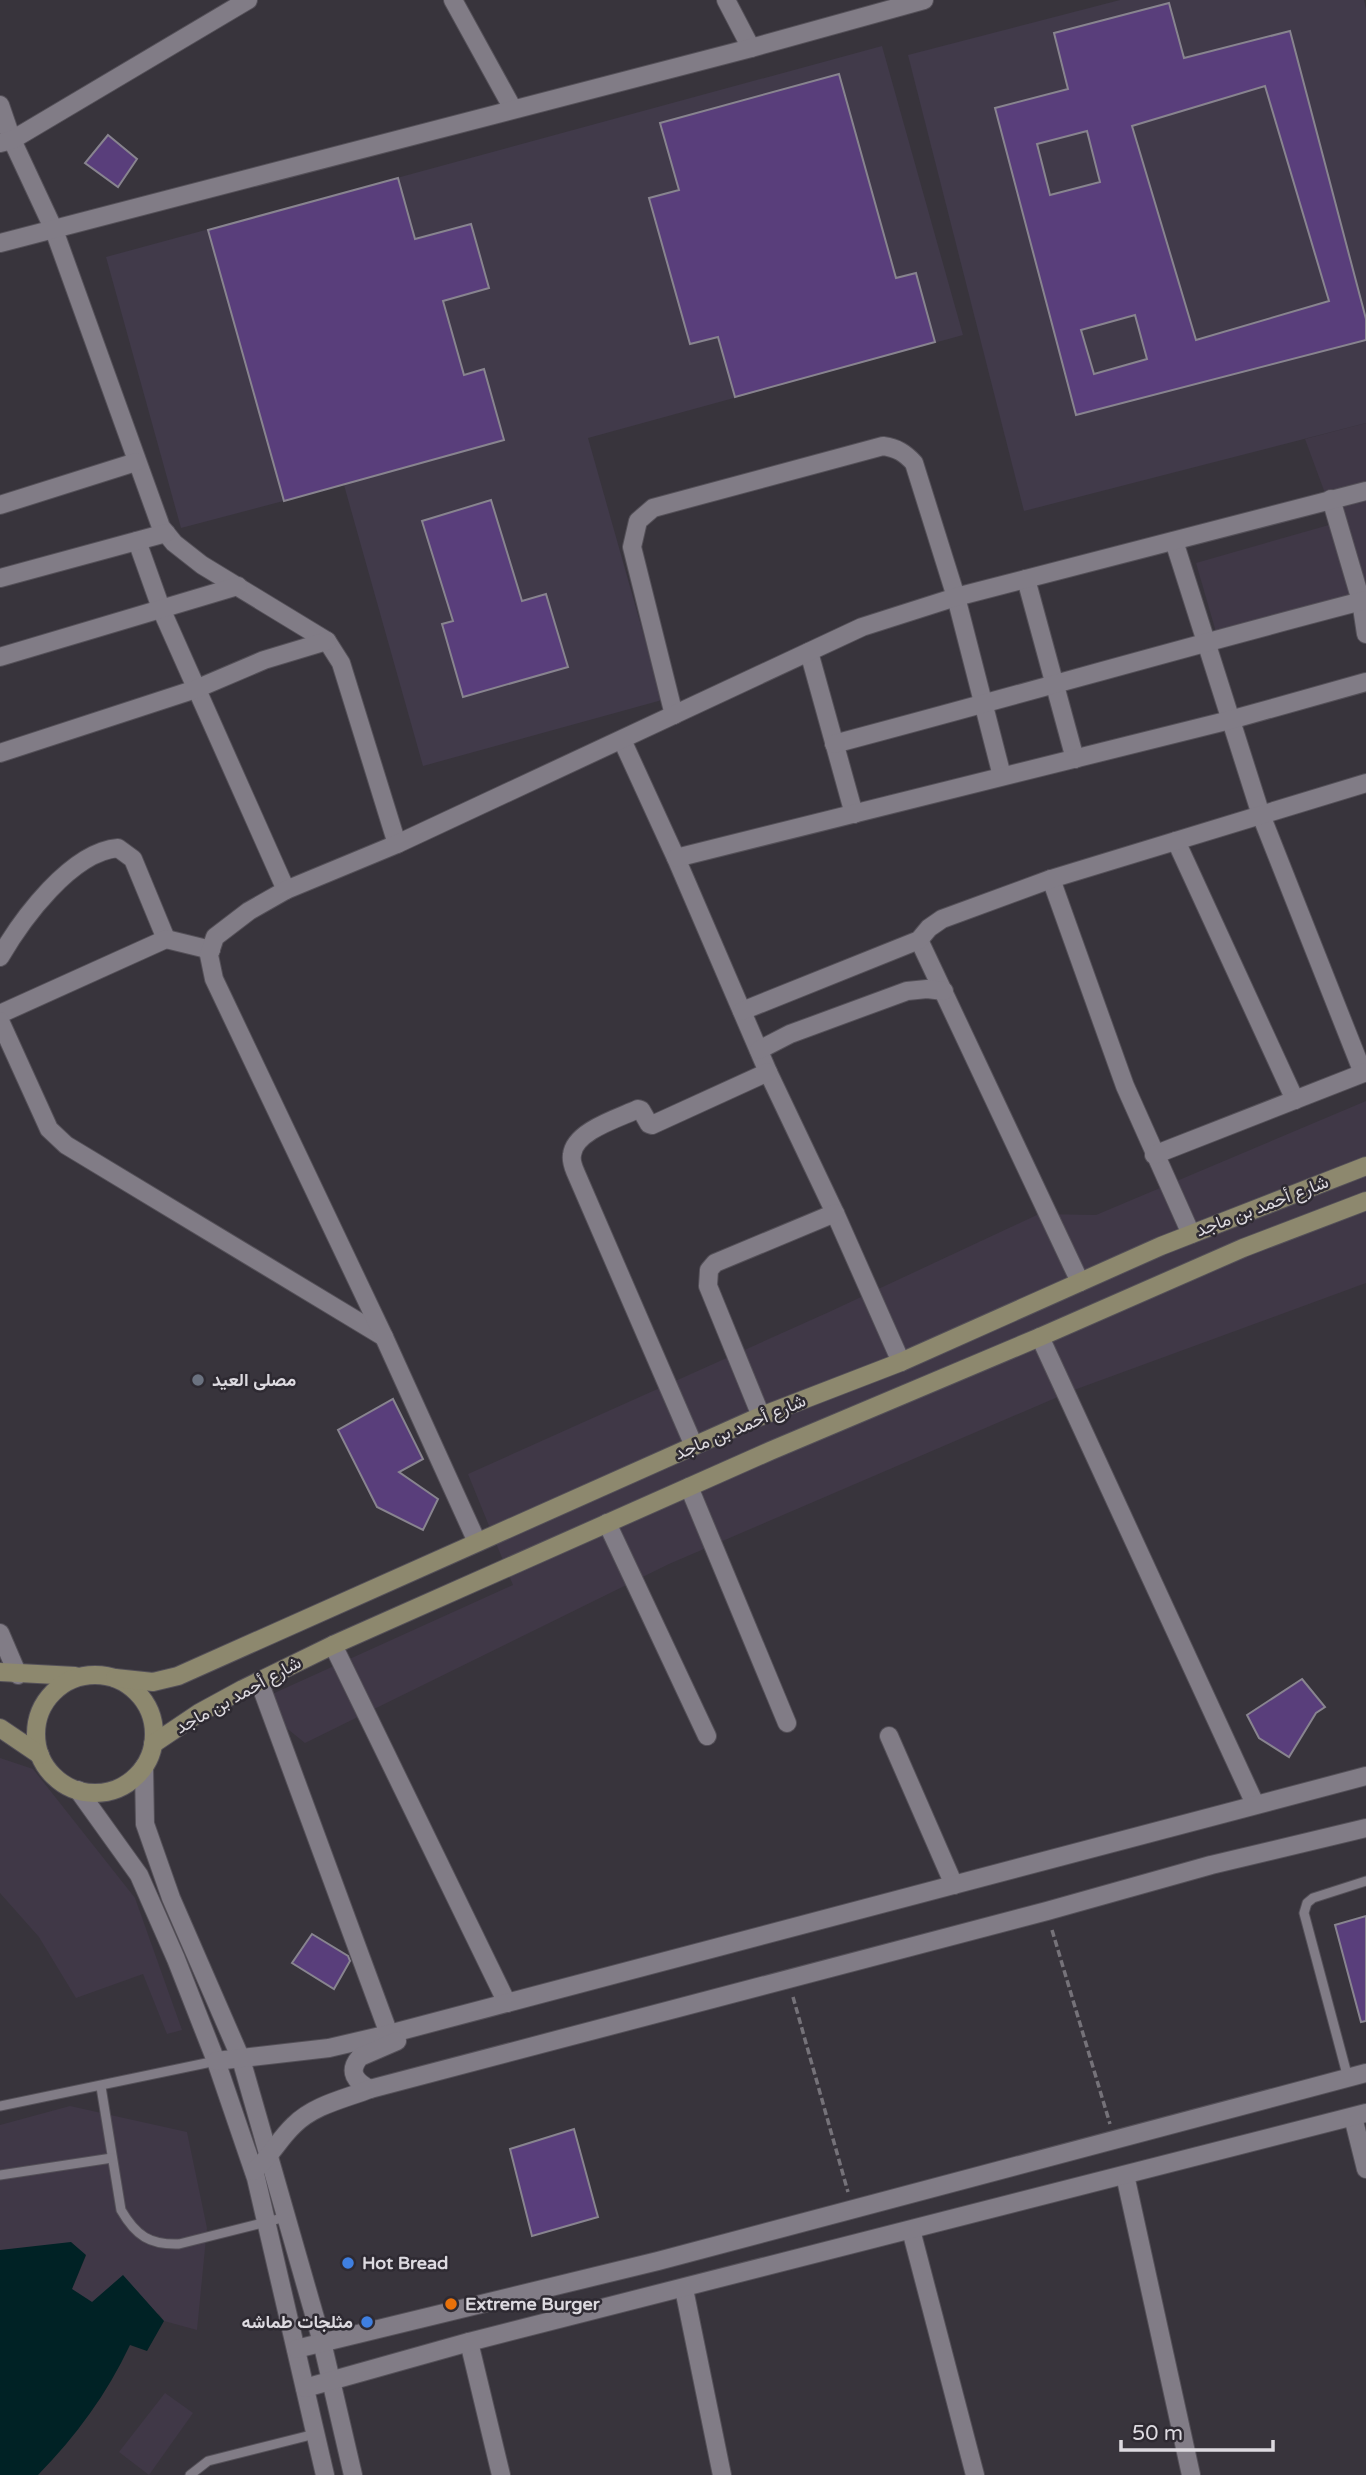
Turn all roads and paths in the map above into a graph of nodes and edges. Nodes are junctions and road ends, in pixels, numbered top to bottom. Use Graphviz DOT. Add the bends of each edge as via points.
graph roads {
  1 [pos="248,0"];
  2 [pos="453,0"];
  3 [pos="726,0"];
  4 [pos="924,0"];
  5 [pos="751,48"];
  6 [pos="0,104"];
  7 [pos="513,108"];
  8 [pos="6,142"];
  9 [pos="54,230"];
  10 [pos="0,243"];
  11 [pos="136,462"];
  12 [pos="1366,491"];
  13 [pos="1331,499"];
  14 [pos="0,505"];
  15 [pos="166,533"];
  16 [pos="137,541"];
  17 [pos="1174,541"];
  18 [pos="0,578"];
  19 [pos="1026,579"];
  20 [pos="238,586"];
  21 [pos="956,597"];
  22 [pos="1364,601"];
  23 [pos="162,611"];
  24 [pos="1366,634"];
  25 [pos="327,640"];
  26 [pos="1205,641"];
  27 [pos="808,652"];
  28 [pos="0,657"];
  29 [pos="1366,682"];
  30 [pos="1053,685"];
  31 [pos="196,689"];
  32 [pos="984,705"];
  33 [pos="674,715"];
  34 [pos="1230,720"];
  35 [pos="622,740"];
  36 [pos="834,744"];
  37 [pos="0,753"];
  38 [pos="1075,759"];
  39 [pos="1002,776"];
  40 [pos="1366,783"];
  41 [pos="854,814"];
  42 [pos="1261,815"];
  43 [pos="1176,841"];
  44 [pos="397,844"];
  45 [pos="676,858"];
  46 [pos="1051,880"];
  47 [pos="286,890"];
  48 [pos="166,939"];
  49 [pos="919,940"];
  50 [pos="211,950"];
  51 [pos="0,957"];
  52 [pos="944,990"];
  53 [pos="742,1011"];
  54 [pos="0,1014"];
  55 [pos="0,1021"];
  56 [pos="759,1050"];
  57 [pos="1364,1072"];
  58 [pos="768,1073"];
  59 [pos="1295,1100"];
  60 [pos="1154,1155"];
  61 [pos="1366,1166"];
  62 [pos="1366,1200"];
  63 [pos="835,1213"];
  64 [pos="1191,1234"];
  65 [pos="1080,1282"];
  66 [pos="384,1337"];
  67 [pos="1040,1338"];
  68 [pos="901,1362"];
  69 [pos="761,1416"];
  70 [pos="694,1446"];
  71 [pos="689,1487"];
  72 [pos="607,1524"];
  73 [pos="477,1542"];
  74 [pos="0,1633"];
  75 [pos="333,1645"];
  76 [pos="9,1674"];
  77 [pos="82,1676"];
  78 [pos="115,1678"];
  79 [pos="260,1681"];
  80 [pos="787,1723"];
  81 [pos="0,1728"];
  82 [pos="707,1736"];
  83 [pos="889,1736"];
  84 [pos="153,1744"];
  85 [pos="40,1755"];
  86 [pos="144,1767"];
  87 [pos="1366,1776"];
  88 [pos="78,1790"];
  89 [pos="1255,1804"];
  90 [pos="1366,1828"];
  91 [pos="1366,1881"];
  92 [pos="954,1885"];
  93 [pos="1047,1911"];
  94 [pos="788,1978"];
  95 [pos="507,2003"];
  96 [pos="448,2019"];
  97 [pos="389,2034"];
  98 [pos="241,2059"];
  99 [pos="216,2061"];
  100 [pos="1366,2073"];
  101 [pos="1348,2078"];
  102 [pos="101,2087"];
  103 [pos="370,2090"];
  104 [pos="0,2106"];
  105 [pos="1360,2115"];
  106 [pos="1115,2139"];
  107 [pos="270,2157"];
  108 [pos="112,2158"];
  109 [pos="1366,2169"];
  110 [pos="254,2171"];
  111 [pos="0,2175"];
  112 [pos="1125,2175"];
  113 [pos="852,2208"];
  114 [pos="286,2217"];
  115 [pos="267,2224"];
  116 [pos="911,2230"];
  117 [pos="684,2289"];
  118 [pos="322,2342"];
  119 [pos="469,2342"];
  120 [pos="296,2349"];
  121 [pos="331,2381"];
  122 [pos="305,2388"];
  123 [pos="315,2434"];
  124 [pos="190,2475"];
  125 [pos="325,2475"];
  126 [pos="353,2475"];
  127 [pos="501,2475"];
  128 [pos="722,2475"];
  129 [pos="975,2475"];
  130 [pos="1191,2475"];
  1 -- 8 [label="street"];
  2 -- 7 [label="street"];
  3 -- 5 [label="street"];
  4 -- 5 [label="street"];
  5 -- 7 [label="street"];
  6 -- 8 [label="street"];
  7 -- 9 [label="street"];
  8 -- 9 [label="street"];
  9 -- 10 [label="street"];
  9 -- 11 [label="street"];
  11 -- 14 [label="street"];
  11 -- 15 [label="street"];
  12 -- 13 [label="street"];
  13 -- 17 [label="street"];
  13 -- 22 [label="street"];
  15 -- 16 [label="street"];
  15 -- 20 [label="street" via="202,565"];
  16 -- 18 [label="street"];
  16 -- 23 [label="street"];
  17 -- 19 [label="street"];
  17 -- 26 [label="street"];
  19 -- 21 [label="street"];
  19 -- 30 [label="street"];
  20 -- 23 [label="street"];
  20 -- 25 [label="street"];
  21 -- 27 [label="street" via="862,627"];
  21 -- 32 [label="street"];
  21 -- 33 [label="street" via="914,463 893,447 653,508 638,521 632,547"];
  22 -- 24 [label="street"];
  22 -- 26 [label="street"];
  23 -- 28 [label="street"];
  23 -- 31 [label="street"];
  25 -- 31 [label="street"];
  25 -- 44 [label="street" via="341,663"];
  26 -- 30 [label="street"];
  26 -- 34 [label="street"];
  27 -- 33 [label="street"];
  27 -- 36 [label="street"];
  29 -- 34 [label="street"];
  30 -- 32 [label="street"];
  30 -- 38 [label="street"];
  31 -- 37 [label="street"];
  31 -- 47 [label="street"];
  32 -- 36 [label="street"];
  32 -- 39 [label="street"];
  33 -- 35 [label="street"];
  34 -- 38 [label="street"];
  34 -- 42 [label="street"];
  35 -- 44 [label="street"];
  35 -- 45 [label="street"];
  36 -- 41 [label="street"];
  38 -- 39 [label="street"];
  39 -- 41 [label="street"];
  40 -- 42 [label="street"];
  41 -- 45 [label="street"];
  42 -- 43 [label="street"];
  42 -- 57 [label="street"];
  43 -- 46 [label="street"];
  43 -- 59 [label="street"];
  44 -- 47 [label="street"];
  45 -- 53 [label="street"];
  46 -- 49 [label="street" via="942,919"];
  46 -- 60 [label="street"];
  47 -- 50 [label="street" via="228,926 215,937"];
  48 -- 50 [label="street"];
  48 -- 51 [label="street" via="134,859 118,848 108,849 73,867 32,910"];
  48 -- 54 [label="street"];
  49 -- 52 [label="street"];
  49 -- 53 [label="street"];
  50 -- 66 [label="street" via="214,979"];
  52 -- 56 [label="street" via="907,991"];
  52 -- 65 [label="street"];
  53 -- 56 [label="street"];
  55 -- 66 [label="street" via="55,1136"];
  56 -- 58 [label="street"];
  57 -- 59 [label="street"];
  58 -- 63 [label="street"];
  58 -- 70 [label="street" via="652,1125 638,1109 586,1133 571,1156"];
  59 -- 60 [label="street"];
  60 -- 64 [label="street"];
  61 -- 64 [label="main road, شارع أحمد بن ماجد"];
  62 -- 67 [label="main road, شارع أحمد بن ماجد"];
  63 -- 68 [label="street"];
  63 -- 69 [label="street" via="715,1263 709,1270 708,1286"];
  64 -- 65 [label="main road, شارع أحمد بن ماجد"];
  65 -- 68 [label="main road, شارع أحمد بن ماجد"];
  66 -- 73 [label="street"];
  67 -- 71 [label="main road, شارع أحمد بن ماجد"];
  67 -- 89 [label="street"];
  68 -- 69 [label="main road, شارع أحمد بن ماجد"];
  69 -- 70 [label="main road, شارع أحمد بن ماجد"];
  70 -- 73 [label="main road, شارع أحمد بن ماجد"];
  71 -- 72 [label="main road, شارع أحمد بن ماجد"];
  71 -- 80 [label="street"];
  72 -- 75 [label="main road, شارع أحمد بن ماجد"];
  72 -- 82 [label="street"];
  73 -- 78 [label="main road, شارع أحمد بن ماجد" via="178,1676 153,1682"];
  74 -- 76 [label="street"];
  75 -- 79 [label="main road, شارع أحمد بن ماجد"];
  75 -- 95 [label="street"];
  76 -- 77 [label="main road"];
  77 -- 78 [label="main road"];
  77 -- 85 [label="main road" via="48,1697 38,1715"];
  78 -- 84 [label="main road" via="133,1688 146,1704 153,1723"];
  79 -- 84 [label="main road, شارع أحمد بن ماجد"];
  79 -- 97 [label="street"];
  81 -- 85 [label="main road"];
  83 -- 92 [label="street"];
  84 -- 86 [label="main road"];
  85 -- 88 [label="main road" via="54,1777"];
  86 -- 88 [label="main road" via="132,1781 115,1790"];
  86 -- 98 [label="street" via="145,1824 154,1854"];
  87 -- 89 [label="street"];
  88 -- 99 [label="street" via="139,1875"];
  89 -- 92 [label="street"];
  90 -- 93 [label="street"];
  91 -- 101 [label="lane" via="1313,1898 1304,1913"];
  92 -- 95 [label="street"];
  93 -- 94 [label="street"];
  93 -- 106 [label="path"];
  94 -- 103 [label="street"];
  94 -- 113 [label="path"];
  95 -- 96 [label="street"];
  96 -- 97 [label="street"];
  96 -- 103 [label="street" via="360,2057 354,2078"];
  97 -- 98 [label="street" via="329,2049"];
  98 -- 99 [label="street"];
  98 -- 107 [label="street"];
  99 -- 102 [label="lane"];
  99 -- 110 [label="street"];
  100 -- 101 [label="street"];
  101 -- 106 [label="street"];
  102 -- 104 [label="lane"];
  102 -- 108 [label="lane"];
  103 -- 107 [label="street" via="314,2109 295,2124"];
  105 -- 109 [label="street"];
  105 -- 112 [label="street"];
  106 -- 113 [label="street"];
  107 -- 110 [label="street"];
  107 -- 114 [label="street"];
  108 -- 111 [label="lane"];
  108 -- 115 [label="lane" via="121,2210 131,2227 148,2240 179,2245"];
  110 -- 115 [label="street"];
  112 -- 116 [label="street"];
  112 -- 130 [label="street"];
  113 -- 118 [label="street" via="659,2261"];
  114 -- 115 [label="lane"];
  114 -- 118 [label="street"];
  115 -- 120 [label="street"];
  116 -- 117 [label="street"];
  116 -- 129 [label="street"];
  117 -- 119 [label="street"];
  117 -- 128 [label="street"];
  118 -- 120 [label="street"];
  118 -- 121 [label="street"];
  119 -- 121 [label="street"];
  119 -- 127 [label="street"];
  120 -- 122 [label="street"];
  121 -- 122 [label="street"];
  121 -- 126 [label="street"];
  122 -- 123 [label="street"];
  123 -- 124 [label="lane" via="208,2461"];
  123 -- 125 [label="street"];
}
